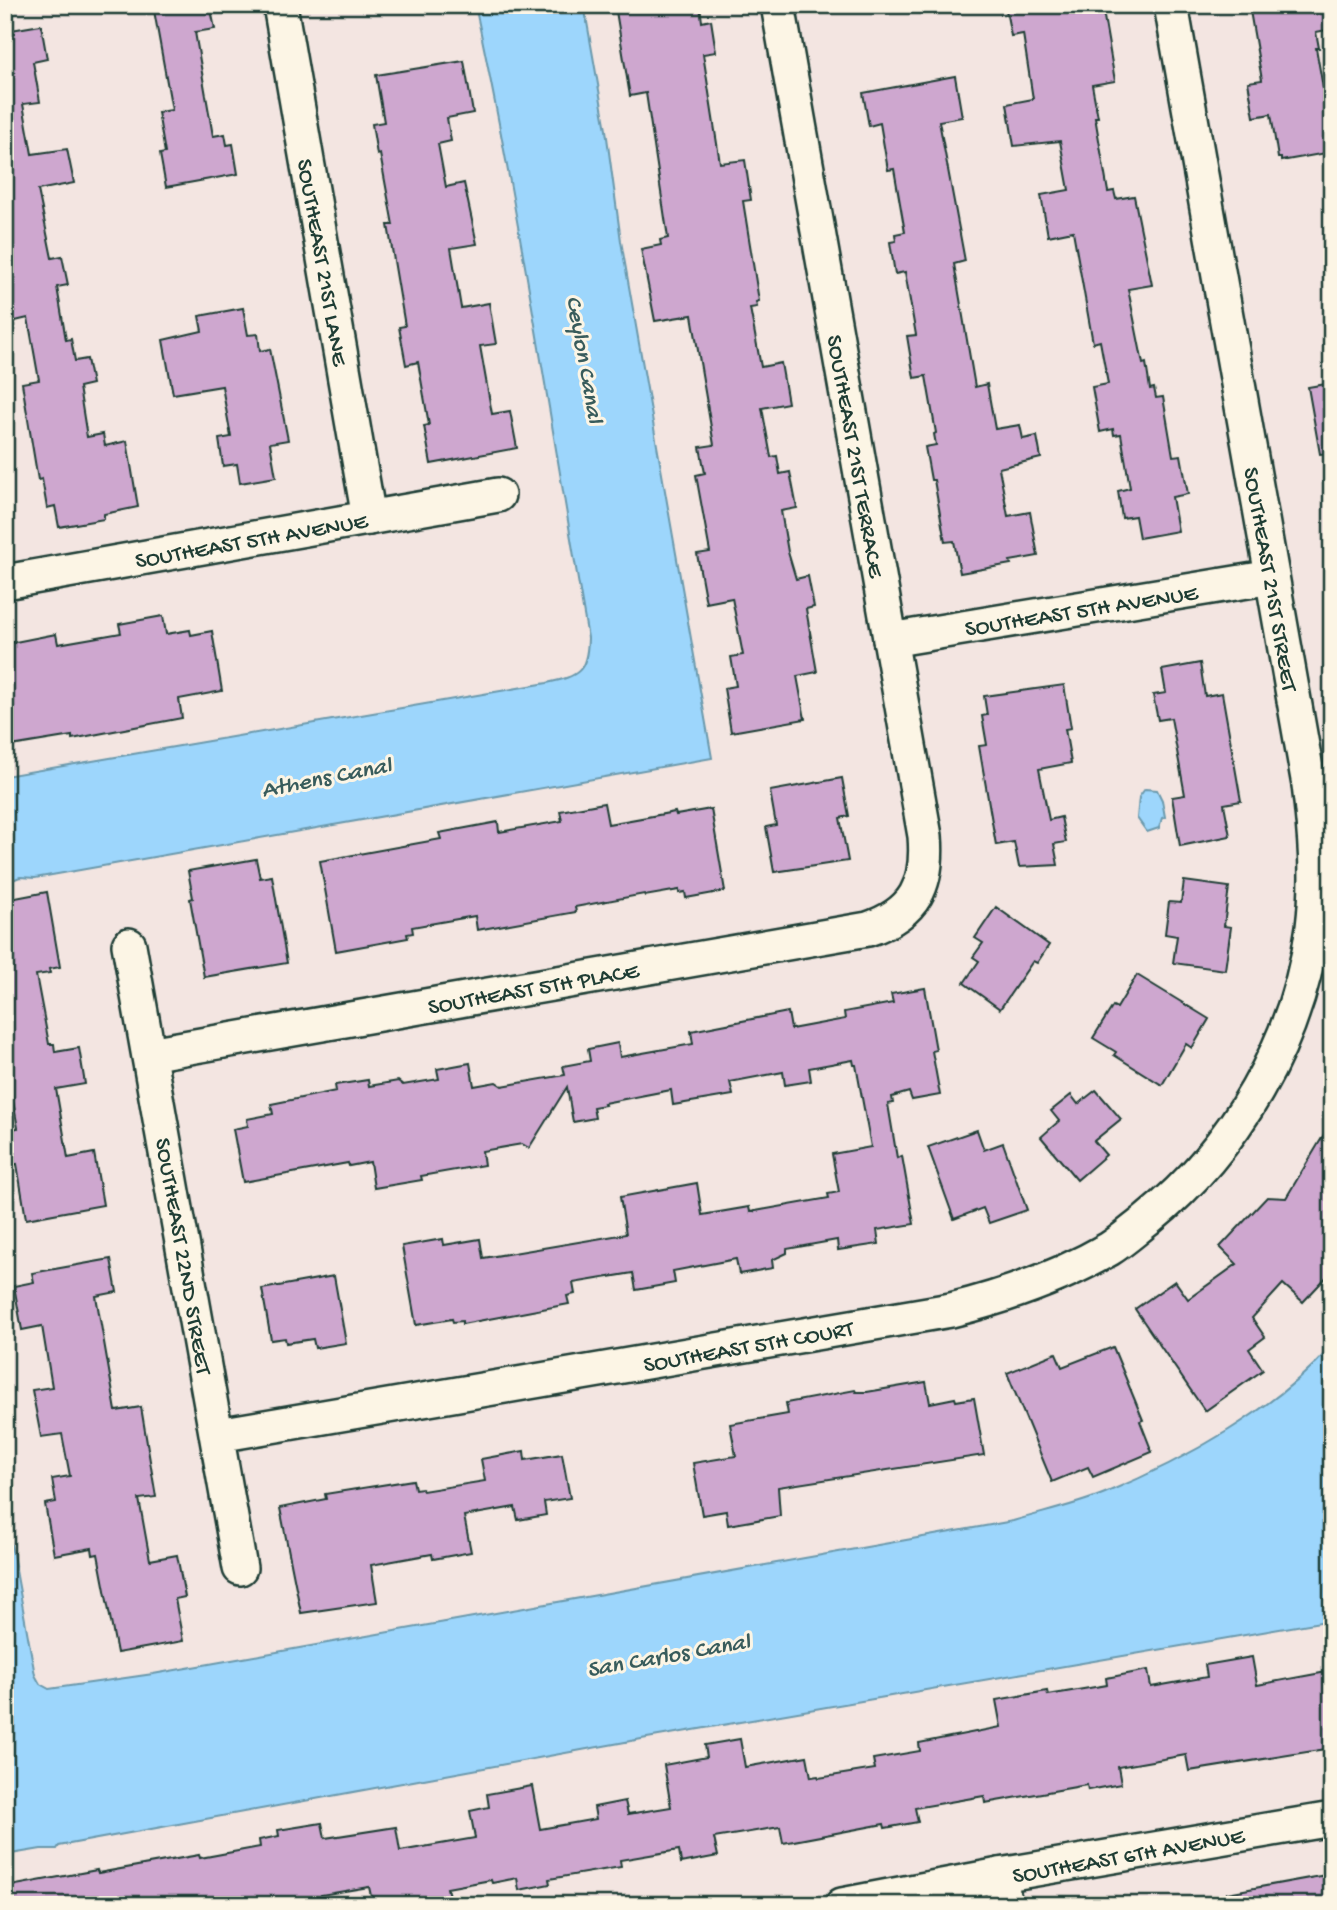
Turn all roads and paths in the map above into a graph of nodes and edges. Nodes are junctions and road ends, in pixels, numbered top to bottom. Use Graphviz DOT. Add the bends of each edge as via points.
graph roads {
  1 [pos="280,5"];
  2 [pos="778,5"];
  3 [pos="1171,5"];
  4 [pos="498,495"];
  5 [pos="369,518"];
  6 [pos="1272,577"];
  7 [pos="5,582"];
  8 [pos="890,640"];
  9 [pos="909,904"];
  10 [pos="129,945"];
  11 [pos="149,1054"];
  12 [pos="1226,1138"];
  13 [pos="218,1434"];
  14 [pos="240,1568"];
  15 [pos="1332,1819"];
  16 [pos="1002,1890"];
  17 [pos="842,1905"];
  1 -- 5 [label="street, SOUTHEAST 21ST LANE"];
  2 -- 8 [label="street, SOUTHEAST 21ST TERRACE"];
  3 -- 6 [label="street, SOUTHEAST 21ST STREET"];
  4 -- 5 [label="street, SOUTHEAST 5TH AVENUE"];
  5 -- 7 [label="street, SOUTHEAST 5TH AVENUE"];
  6 -- 8 [label="street, SOUTHEAST 5TH AVENUE"];
  6 -- 12 [label="street, SOUTHEAST 21ST STREET" via="1309,785 1317,880 1313,928 1290,1022"];
  8 -- 9 [label="street, SOUTHEAST 21ST TERRACE" via="927,858 925,875"];
  9 -- 11 [label="street, SOUTHEAST 5TH PLACE" via="897,917 868,929"];
  10 -- 11 [label="street, SOUTHEAST 22ND STREET"];
  11 -- 13 [label="street, SOUTHEAST 22ND STREET"];
  12 -- 13 [label="street, SOUTHEAST 5TH COURT" via="1167,1203 1110,1248 999,1298 951,1310"];
  13 -- 14 [label="street, SOUTHEAST 22ND STREET"];
  15 -- 16 [label="street, SOUTHEAST 6TH AVENUE"];
  16 -- 17 [label="street, SOUTHEAST 6TH AVENUE"];
}
